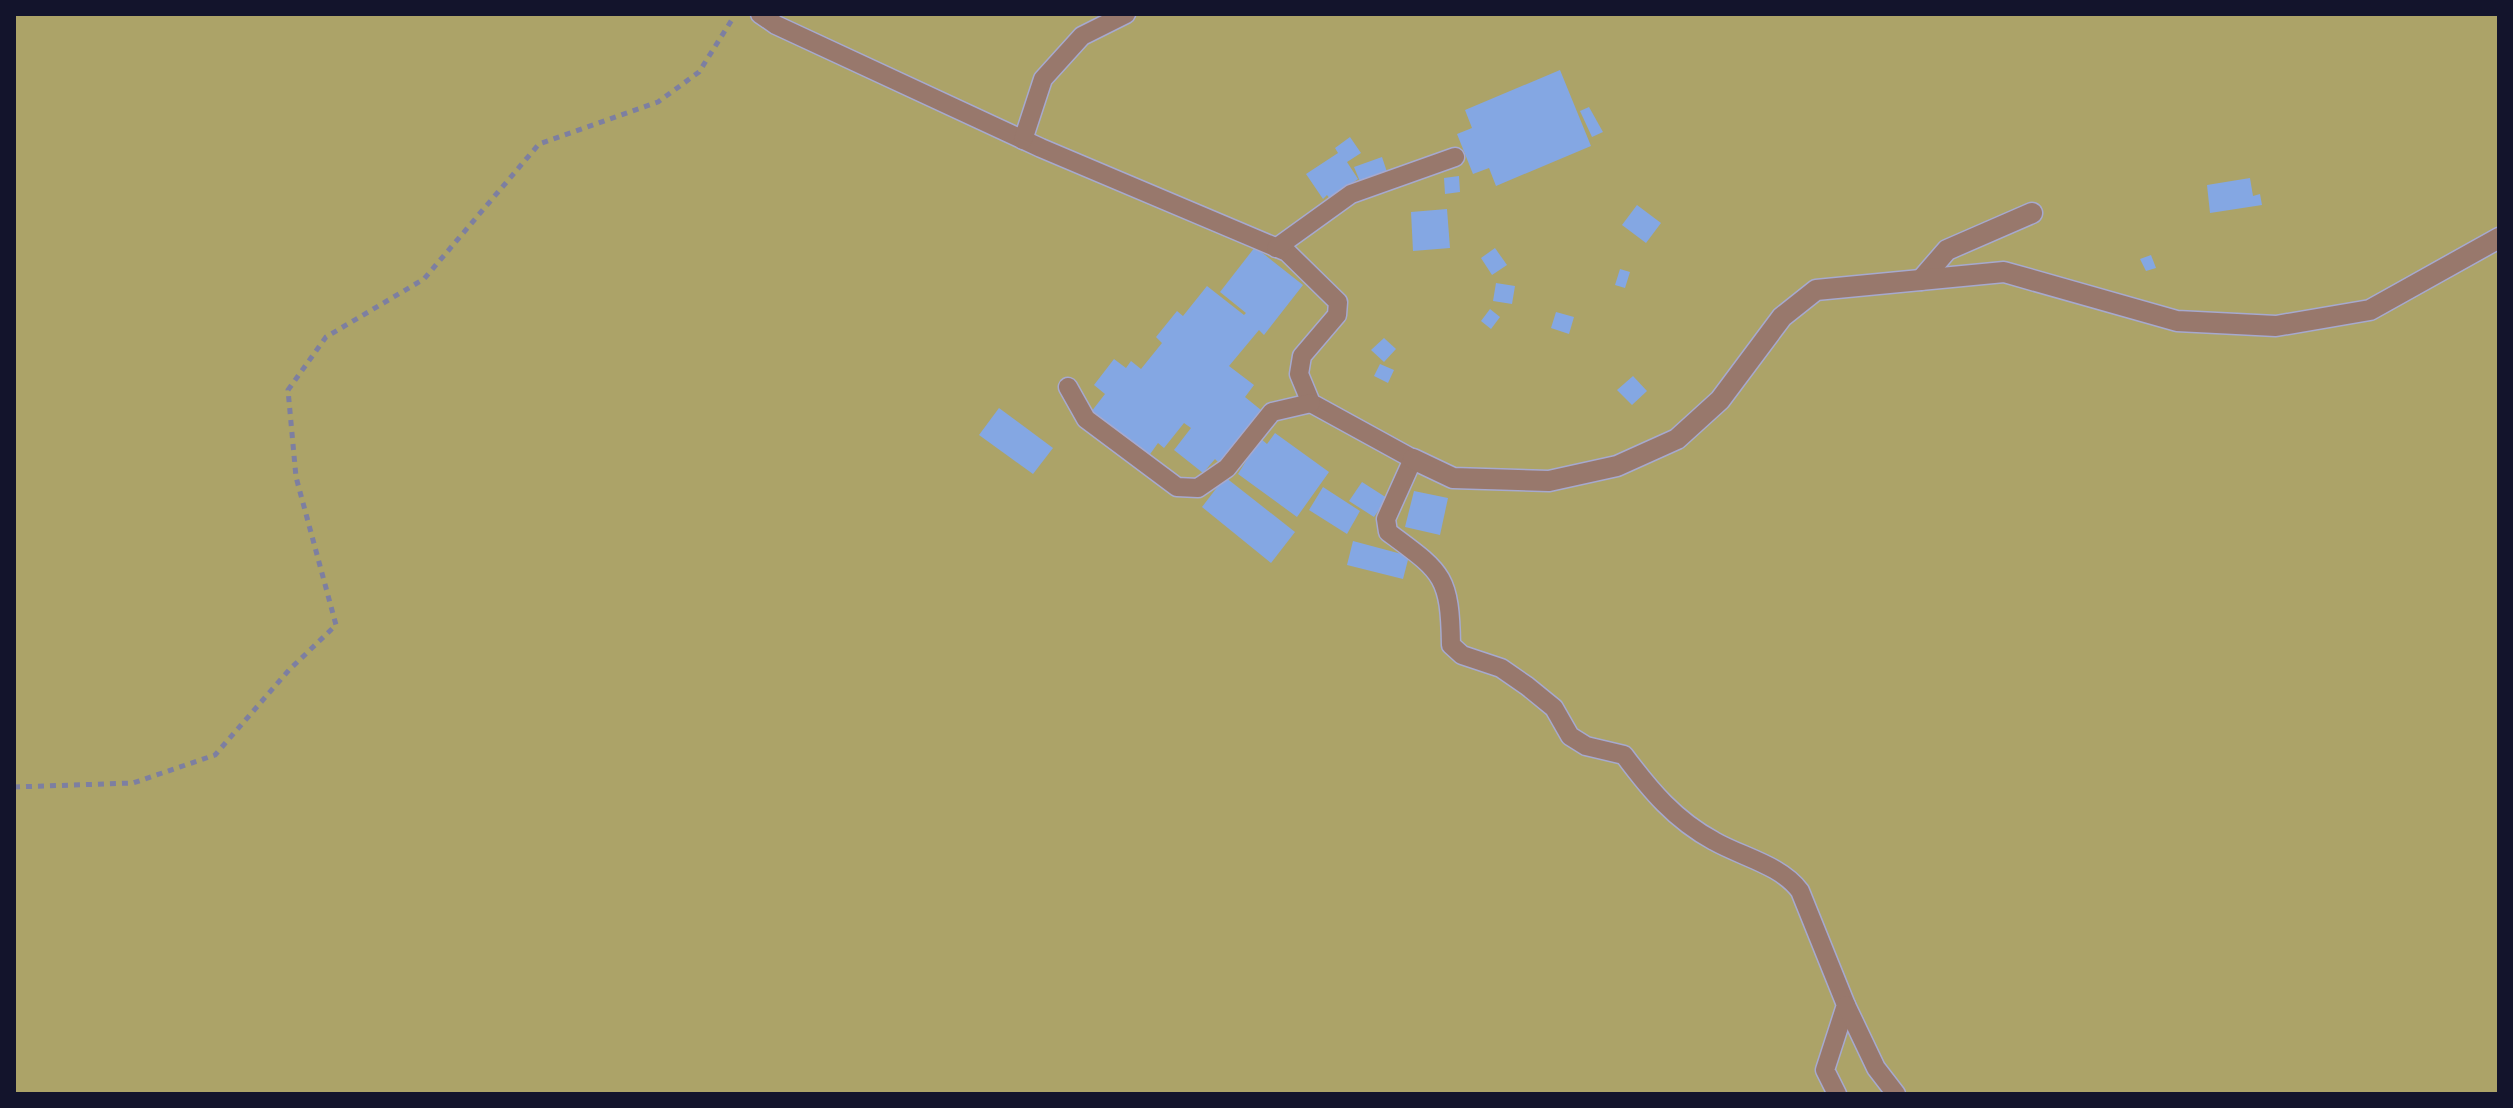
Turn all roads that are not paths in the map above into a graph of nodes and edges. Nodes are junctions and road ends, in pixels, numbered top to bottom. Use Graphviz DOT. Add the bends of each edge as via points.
graph roads {
  1 [pos="760,14"];
  2 [pos="1126,14"];
  3 [pos="1023,140"];
  4 [pos="1455,157"];
  5 [pos="2032,213"];
  6 [pos="2499,238"];
  7 [pos="1276,248"];
  8 [pos="1921,280"];
  9 [pos="1068,387"];
  10 [pos="1311,403"];
  11 [pos="1413,459"];
  12 [pos="1846,1005"];
  13 [pos="1837,1094"];
  14 [pos="1896,1094"];
  1 -- 3 [label="lane"];
  2 -- 3 [label="lane" via="1082,36 1043,79"];
  3 -- 7 [label="lane"];
  4 -- 7 [label="lane" via="1351,194"];
  5 -- 8 [label="street" via="1947,250"];
  6 -- 8 [label="street" via="2370,310 2276,326 2177,321 2004,272"];
  7 -- 10 [label="lane" via="1287,252 1338,302 1337,315 1302,356 1299,374"];
  8 -- 11 [label="street" via="1816,290 1782,317 1720,400 1688,430 1617,466 1549,481 1467,479"];
  9 -- 10 [label="lane" via="1086,419 1177,487 1198,488 1227,468 1272,412"];
  10 -- 11 [label="lane"];
  11 -- 12 [label="lane" via="1386,519 1388,532 1441,578 1450,603 1451,645 1527,686 1554,708 1570,736 1586,746 1624,755 1674,815 1713,841 1791,879"];
  12 -- 13 [label="lane" via="1825,1070"];
  12 -- 14 [label="lane" via="1876,1068"];
}
